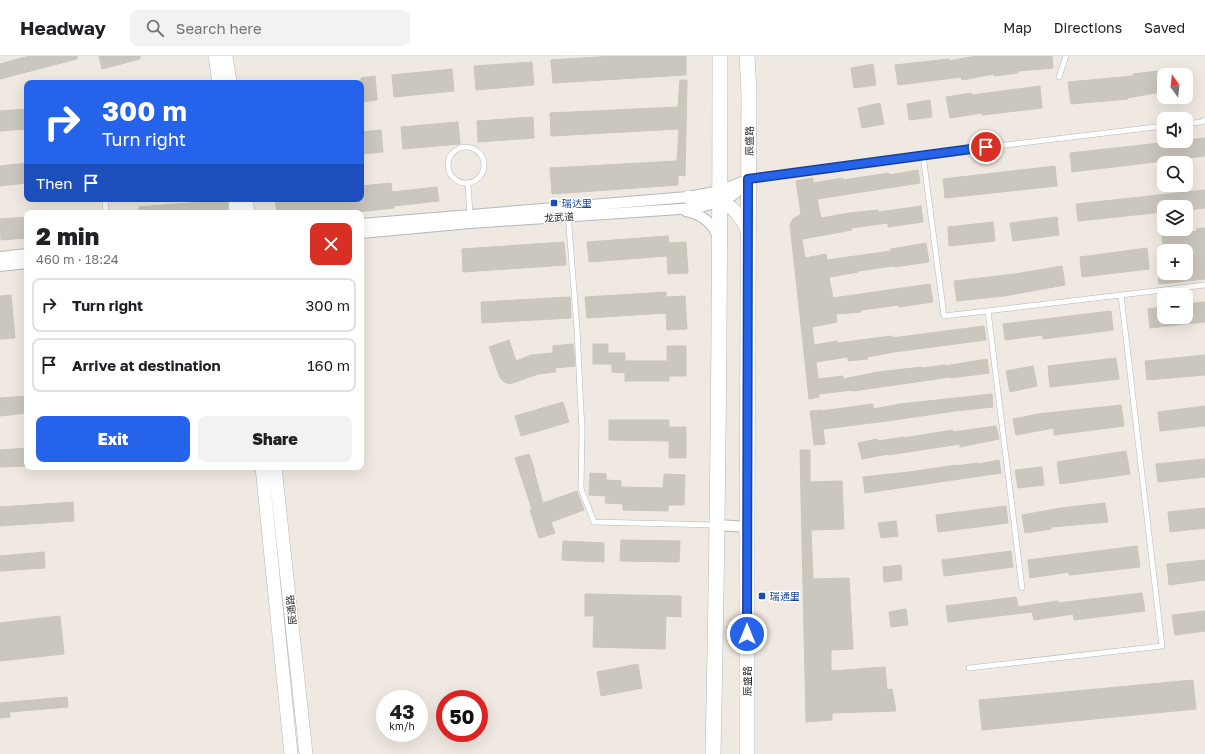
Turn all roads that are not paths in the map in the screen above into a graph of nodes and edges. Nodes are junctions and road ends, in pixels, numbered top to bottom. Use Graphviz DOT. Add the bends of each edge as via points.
graph roads {
  1 [pos="215,56"];
  2 [pos="226,56"];
  3 [pos="720,56"];
  4 [pos="747,56"];
  5 [pos="1066,56"];
  6 [pos="1059,77"];
  7 [pos="219,80"];
  8 [pos="230,80"];
  9 [pos="1205,120"];
  10 [pos="1193,123"];
  11 [pos="1157,127"];
  12 [pos="922,155"];
  13 [pos="748,179"];
  14 [pos="468,183"];
  15 [pos="721,196"];
  16 [pos="688,198"];
  17 [pos="678,210"];
  18 [pos="568,212"];
  19 [pos="470,219"];
  20 [pos="364,224"];
  21 [pos="364,233"];
  22 [pos="749,234"];
  23 [pos="720,244"];
  24 [pos="24,254"];
  25 [pos="0,256"];
  26 [pos="24,263"];
  27 [pos="0,266"];
  28 [pos="1205,286"];
  29 [pos="1121,295"];
  30 [pos="988,311"];
  31 [pos="262,470"];
  32 [pos="275,470"];
  33 [pos="718,524"];
  34 [pos="747,527"];
  35 [pos="1022,588"];
  36 [pos="970,668"];
  37 [pos="291,754"];
  38 [pos="306,754"];
  39 [pos="713,754"];
  40 [pos="748,754"];
  1 -- 7 [label="street"];
  2 -- 8 [label="street"];
  3 -- 15 [label="main road"];
  4 -- 13 [label="main road, 辰盛路"];
  5 -- 6 [label="lane"];
  9 -- 10 [label="lane"];
  11 -- 12 [label="lane"];
  12 -- 13 [label="lane"];
  12 -- 30 [label="lane" via="944,316"];
  13 -- 15 [label="street, 龙武道" via="744,186"];
  13 -- 22 [label="main road, 辰盛路"];
  14 -- 14 [label="lane" via="479,178 485,167 478,151 466,146 451,154 448,166 452,176 462,183"];
  14 -- 19 [label="lane"];
  15 -- 16 [label="street"];
  15 -- 17 [label="street, 龙武道" via="695,208"];
  15 -- 22 [label="street" via="739,214"];
  15 -- 23 [label="main road"];
  16 -- 18 [label="street"];
  17 -- 18 [label="street, 龙武道"];
  17 -- 23 [label="street" via="703,217 714,228"];
  18 -- 19 [label="street, 龙武道"];
  18 -- 33 [label="lane" via="582,431 582,489 594,522"];
  19 -- 20 [label="street"];
  19 -- 21 [label="street, 龙武道"];
  22 -- 34 [label="main road, 辰盛路"];
  23 -- 33 [label="main road"];
  24 -- 25 [label="street"];
  26 -- 27 [label="street"];
  28 -- 29 [label="lane"];
  29 -- 30 [label="lane"];
  29 -- 36 [label="lane" via="1162,646"];
  30 -- 35 [label="lane"];
  31 -- 37 [label="street, 辰通路"];
  32 -- 38 [label="street, 辰通路"];
  33 -- 34 [label="street"];
  33 -- 39 [label="main road"];
  34 -- 40 [label="main road, 辰盛路"];
}
